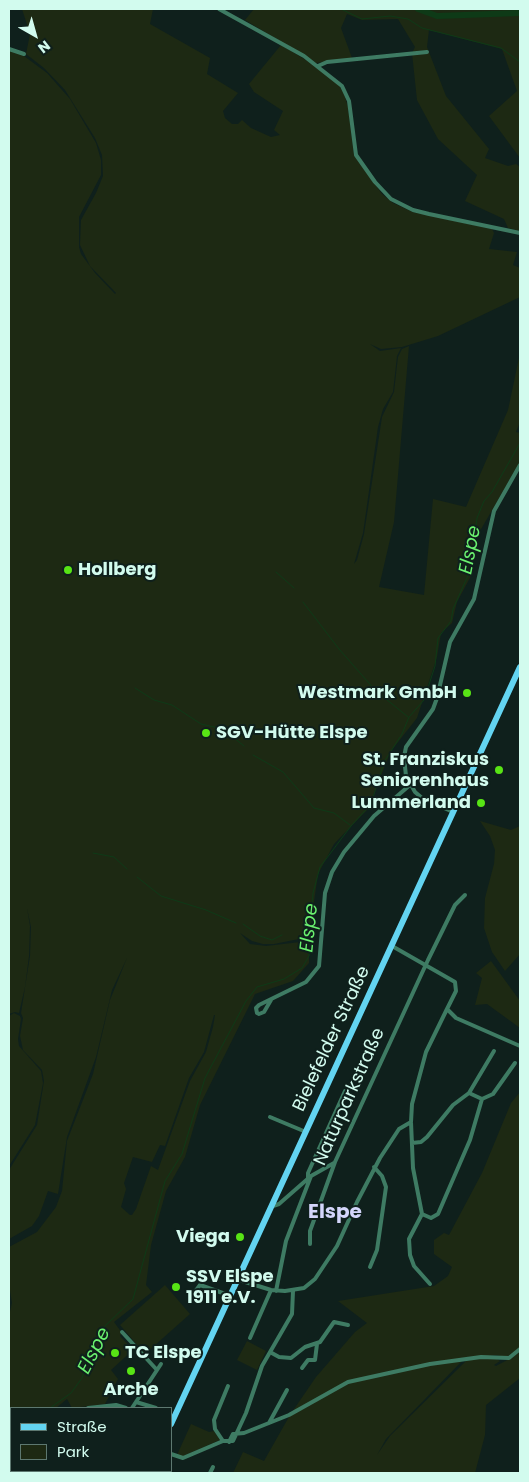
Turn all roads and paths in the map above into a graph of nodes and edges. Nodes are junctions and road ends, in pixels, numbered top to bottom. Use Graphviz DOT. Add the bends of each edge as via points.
graph roads {
  1 [pos="220,9"];
  2 [pos="9,49"];
  3 [pos="427,52"];
  4 [pos="24,54"];
  5 [pos="318,66"];
  6 [pos="520,233"];
  7 [pos="520,465"];
  8 [pos="520,667"];
  9 [pos="410,785"];
  10 [pos="452,812"];
  11 [pos="465,895"];
  12 [pos="392,946"];
  13 [pos="426,964"];
  14 [pos="271,1000"];
  15 [pos="447,1009"];
  16 [pos="520,1046"];
  17 [pos="494,1051"];
  18 [pos="515,1062"];
  19 [pos="345,1091"];
  20 [pos="469,1093"];
  21 [pos="482,1099"];
  22 [pos="270,1117"];
  23 [pos="411,1122"];
  24 [pos="306,1132"];
  25 [pos="412,1143"];
  26 [pos="335,1162"];
  27 [pos="374,1168"];
  28 [pos="310,1177"];
  29 [pos="273,1206"];
  30 [pos="422,1214"];
  31 [pos="310,1244"];
  32 [pos="370,1267"];
  33 [pos="239,1280"];
  34 [pos="430,1284"];
  35 [pos="273,1290"];
  36 [pos="293,1291"];
  37 [pos="231,1296"];
  38 [pos="191,1298"];
  39 [pos="348,1325"];
  40 [pos="122,1332"];
  41 [pos="250,1338"];
  42 [pos="317,1344"];
  43 [pos="520,1349"];
  44 [pos="270,1352"];
  45 [pos="315,1360"];
  46 [pos="161,1364"];
  47 [pos="318,1365"];
  48 [pos="302,1368"];
  49 [pos="157,1370"];
  50 [pos="228,1386"];
  51 [pos="287,1390"];
  52 [pos="136,1402"];
  53 [pos="97,1407"];
  54 [pos="123,1407"];
  55 [pos="133,1407"];
  56 [pos="153,1407"];
  57 [pos="174,1415"];
  58 [pos="269,1423"];
  59 [pos="237,1433"];
  60 [pos="223,1442"];
  61 [pos="172,1454"];
  62 [pos="213,1467"];
  63 [pos="210,1473"];
  1 -- 5 [label="street"];
  2 -- 4 [label="street"];
  3 -- 5 [label="street" via="327,62"];
  5 -- 6 [label="street" via="345,90 356,155 388,197 413,210"];
  7 -- 9 [label="street" via="494,511 474,599 450,642 433,709 406,747 404,767"];
  8 -- 10 [label="main road, Bielefelder Straße"];
  9 -- 10 [label="street" via="422,798"];
  9 -- 14 [label="street" via="374,816 332,872 325,892 319,966 306,982"];
  10 -- 12 [label="main road, Bielefelder Straße"];
  11 -- 13 [label="street, Naturparkstraße" via="453,910"];
  12 -- 13 [label="street"];
  12 -- 24 [label="main road, Bielefelder Straße"];
  13 -- 15 [label="street" via="456,984"];
  13 -- 26 [label="street, Naturparkstraße"];
  15 -- 16 [label="street" via="464,1022"];
  15 -- 23 [label="street" via="426,1052 412,1104"];
  17 -- 20 [label="street"];
  18 -- 21 [label="street" via="492,1094"];
  19 -- 28 [label="street" via="308,1173"];
  20 -- 21 [label="street"];
  20 -- 25 [label="street" via="453,1106 428,1137"];
  21 -- 30 [label="street" via="470,1140 446,1199 435,1217"];
  22 -- 24 [label="street"];
  23 -- 25 [label="street"];
  23 -- 27 [label="street" via="399,1129"];
  24 -- 29 [label="main road, Bielefelder Straße"];
  25 -- 30 [label="street"];
  26 -- 28 [label="street"];
  26 -- 31 [label="street, Naturparkstraße" via="310,1232"];
  27 -- 32 [label="street" via="386,1186 377,1250"];
  27 -- 36 [label="street" via="324,1268 310,1284"];
  28 -- 29 [label="street"];
  28 -- 35 [label="street" via="286,1241"];
  29 -- 33 [label="main road, Bielefelder Straße"];
  30 -- 34 [label="street" via="409,1239 410,1255 414,1266"];
  33 -- 35 [label="street"];
  33 -- 37 [label="main road, Bielefelder Straße"];
  35 -- 36 [label="street"];
  35 -- 41 [label="street"];
  36 -- 44 [label="street" via="292,1314"];
  37 -- 38 [label="street" via="200,1285"];
  37 -- 57 [label="main road, Bielefelder Straße"];
  39 -- 42 [label="street" via="334,1322"];
  40 -- 49 [label="street"];
  42 -- 44 [label="street" via="306,1346 291,1358"];
  42 -- 45 [label="street"];
  43 -- 58 [label="street" via="509,1358 481,1357 430,1364 348,1382"];
  44 -- 59 [label="street"];
  45 -- 47 [label="street"];
  45 -- 48 [label="street" via="308,1360"];
  46 -- 49 [label="street"];
  49 -- 52 [label="street"];
  50 -- 60 [label="street" via="214,1420"];
  51 -- 58 [label="street"];
  52 -- 55 [label="street"];
  52 -- 56 [label="street"];
  53 -- 54 [label="street"];
  58 -- 59 [label="street"];
  59 -- 60 [label="street" via="233,1441"];
  60 -- 61 [label="street" via="183,1458"];
  62 -- 63 [label="street"];
}
